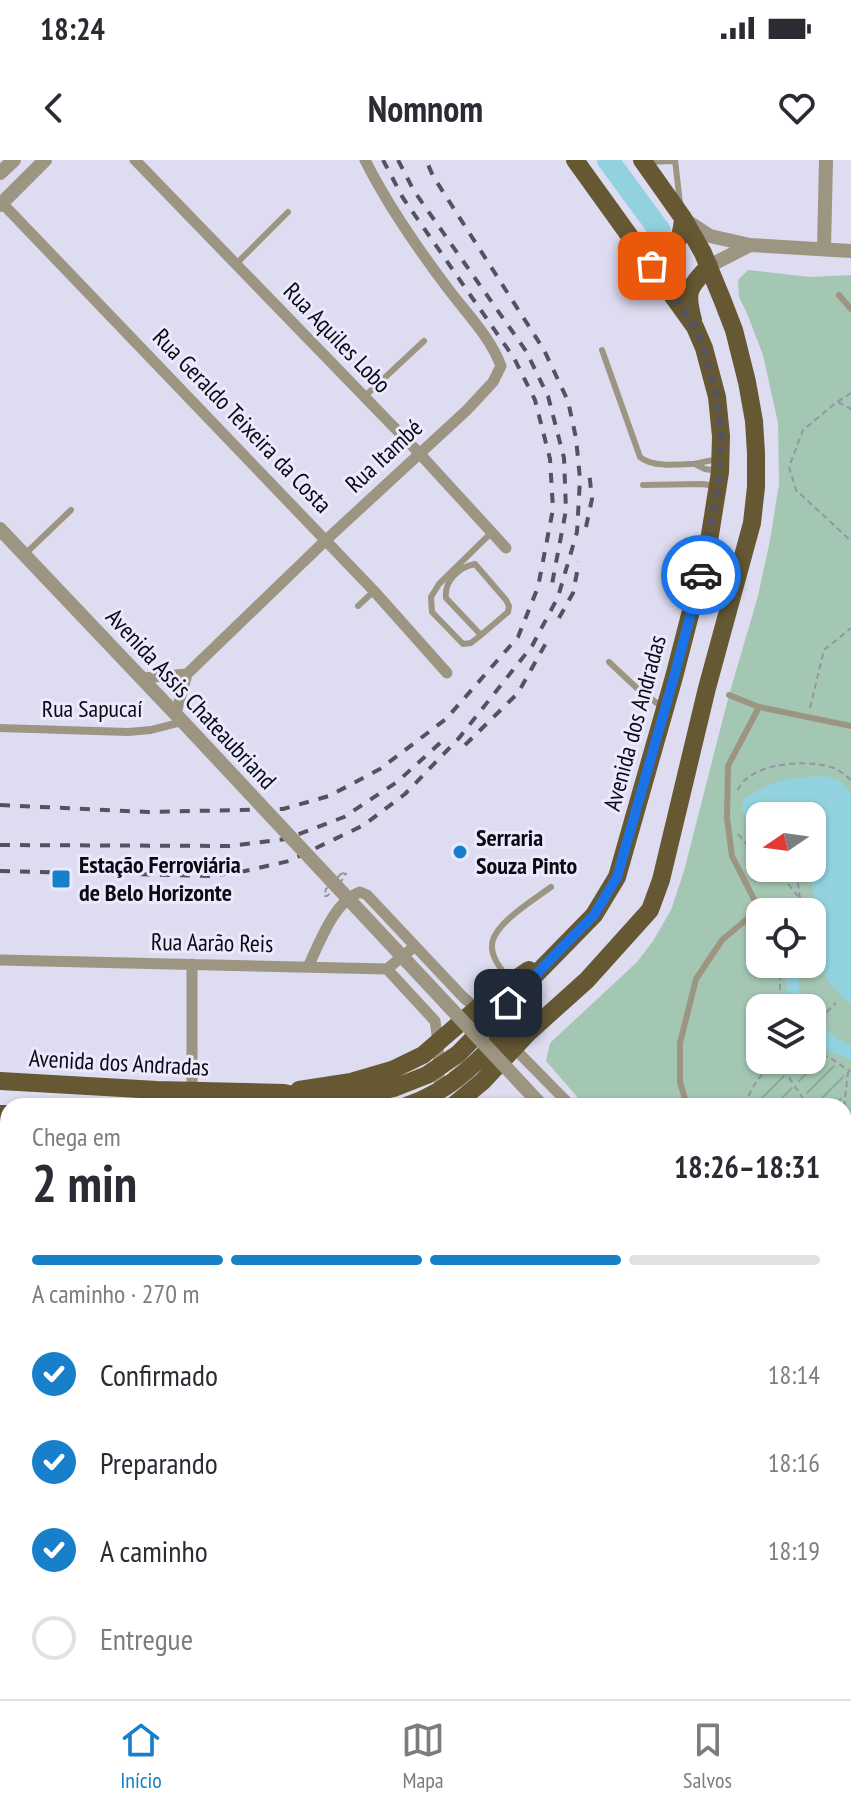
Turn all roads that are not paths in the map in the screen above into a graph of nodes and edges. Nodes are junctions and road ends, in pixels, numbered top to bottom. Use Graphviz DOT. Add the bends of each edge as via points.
graph roads {
  1 [pos="14,160"];
  2 [pos="45,160"];
  3 [pos="135,160"];
  4 [pos="365,160"];
  5 [pos="575,160"];
  6 [pos="826,160"];
  7 [pos="642,161"];
  8 [pos="675,161"];
  9 [pos="0,173"];
  10 [pos="1,204"];
  11 [pos="288,212"];
  12 [pos="682,217"];
  13 [pos="750,245"];
  14 [pos="824,249"];
  15 [pos="641,251"];
  16 [pos="851,251"];
  17 [pos="235,265"];
  18 [pos="709,266"];
  19 [pos="839,295"];
  20 [pos="851,309"];
  21 [pos="695,327"];
  22 [pos="424,341"];
  23 [pos="602,350"];
  24 [pos="364,397"];
  25 [pos="419,453"];
  26 [pos="695,464"];
  27 [pos="720,473"];
  28 [pos="643,485"];
  29 [pos="71,510"];
  30 [pos="0,529"];
  31 [pos="491,533"];
  32 [pos="326,540"];
  33 [pos="506,548"];
  34 [pos="24,555"];
  35 [pos="374,591"];
  36 [pos="358,606"];
  37 [pos="481,635"];
  38 [pos="609,662"];
  39 [pos="447,673"];
  40 [pos="187,674"];
  41 [pos="143,678"];
  42 [pos="729,695"];
  43 [pos="759,707"];
  44 [pos="664,708"];
  45 [pos="181,719"];
  46 [pos="851,726"];
  47 [pos="0,728"];
  48 [pos="551,887"];
  49 [pos="567,943"];
  50 [pos="415,946"];
  51 [pos="0,960"];
  52 [pos="192,964"];
  53 [pos="308,967"];
  54 [pos="387,969"];
  55 [pos="511,982"];
  56 [pos="486,1018"];
  57 [pos="516,1035"];
  58 [pos="438,1041"];
  59 [pos="439,1066"];
  60 [pos="0,1081"];
  61 [pos="284,1093"];
  62 [pos="192,1098"];
  63 [pos="314,1098"];
  64 [pos="336,1098"];
  65 [pos="440,1098"];
  66 [pos="464,1098"];
  67 [pos="535,1098"];
  68 [pos="565,1098"];
  69 [pos="685,1098"];
  1 -- 9 [label="street"];
  2 -- 10 [label="street"];
  3 -- 17 [label="street, Rua Aquiles Lobo"];
  4 -- 25 [label="street, Rua Itambé" via="395,213 501,366 485,391"];
  5 -- 15 [label="main road, Avenida dos Andradas"];
  6 -- 14 [label="street"];
  7 -- 8 [label="lane"];
  7 -- 12 [label="main road"];
  8 -- 12 [label="lane"];
  10 -- 32 [label="street, Rua Geraldo Teixeira da Costa"];
  11 -- 17 [label="lane"];
  12 -- 13 [label="street" via="710,236"];
  12 -- 15 [label="main road" via="682,236 671,250"];
  12 -- 18 [label="main road"];
  13 -- 14 [label="street"];
  13 -- 18 [label="street"];
  14 -- 16 [label="street"];
  15 -- 21 [label="main road, Avenida dos Andradas"];
  17 -- 24 [label="street, Rua Aquiles Lobo"];
  18 -- 21 [label="main road" via="690,290"];
  18 -- 57 [label="main road" via="734,330 752,408 752,523 650,910 587,980"];
  19 -- 20 [label="lane"];
  21 -- 27 [label="main road, Avenida dos Andradas" via="717,397"];
  22 -- 24 [label="lane"];
  23 -- 26 [label="lane" via="640,457 653,463"];
  24 -- 25 [label="street, Rua Aquiles Lobo"];
  25 -- 31 [label="street, Rua Aquiles Lobo"];
  25 -- 32 [label="street, Rua Itambé"];
  26 -- 27 [label="lane"];
  26 -- 27 [label="lane" via="704,460"];
  27 -- 28 [label="lane" via="703,484"];
  27 -- 44 [label="main road, Avenida dos Andradas" via="709,541"];
  29 -- 34 [label="lane"];
  30 -- 34 [label="street, Avenida Assis Chateaubriand"];
  31 -- 33 [label="street, Rua Aquiles Lobo"];
  31 -- 37 [label="lane" via="431,597 432,612 463,644"];
  32 -- 35 [label="street, Rua Geraldo Teixeira da Costa"];
  32 -- 40 [label="street, Rua Itambé"];
  34 -- 41 [label="street, Avenida Assis Chateaubriand"];
  35 -- 36 [label="lane"];
  35 -- 39 [label="street, Rua Geraldo Teixeira da Costa"];
  37 -- 37 [label="lane" via="445,592 448,582 470,564 509,606"];
  38 -- 44 [label="lane"];
  40 -- 41 [label="street"];
  40 -- 45 [label="street"];
  41 -- 45 [label="street, Avenida Assis Chateaubriand"];
  42 -- 43 [label="lane"];
  43 -- 46 [label="lane"];
  43 -- 69 [label="lane" via="728,766 727,818 732,856 759,909 722,940 696,979 680,1043"];
  44 -- 49 [label="main road, Avenida dos Andradas" via="617,877 594,915"];
  45 -- 47 [label="street, Rua Sapucaí" via="128,732"];
  45 -- 67 [label="street, Avenida Assis Chateaubriand, bridge"];
  48 -- 55 [label="lane" via="502,925 493,941 493,955"];
  49 -- 55 [label="main road, Avenida dos Andradas"];
  49 -- 56 [label="main road, Avenida dos Andradas"];
  50 -- 53 [label="street" via="360,892 335,913"];
  50 -- 54 [label="street"];
  50 -- 56 [label="street"];
  51 -- 52 [label="street, Rua Aarão Reis"];
  52 -- 53 [label="street, Rua Aarão Reis"];
  52 -- 62 [label="street"];
  53 -- 54 [label="street, Rua Aarão Reis"];
  54 -- 58 [label="street" via="435,1021"];
  55 -- 56 [label="main road, Avenida dos Andradas" via="495,993"];
  56 -- 57 [label="main road" via="508,1018"];
  56 -- 58 [label="main road, Avenida dos Andradas"];
  56 -- 59 [label="main road, Avenida dos Andradas" via="458,1054"];
  57 -- 65 [label="main road"];
  57 -- 66 [label="main road"];
  57 -- 68 [label="street"];
  58 -- 59 [label="street"];
  58 -- 61 [label="main road, Avenida dos Andradas" via="392,1070"];
  59 -- 64 [label="main road, Avenida dos Andradas" via="394,1088"];
  59 -- 65 [label="street"];
  60 -- 62 [label="main road, Avenida dos Andradas"];
  61 -- 62 [label="main road, Avenida dos Andradas"];
  61 -- 63 [label="main road, Avenida dos Andradas"];
}
